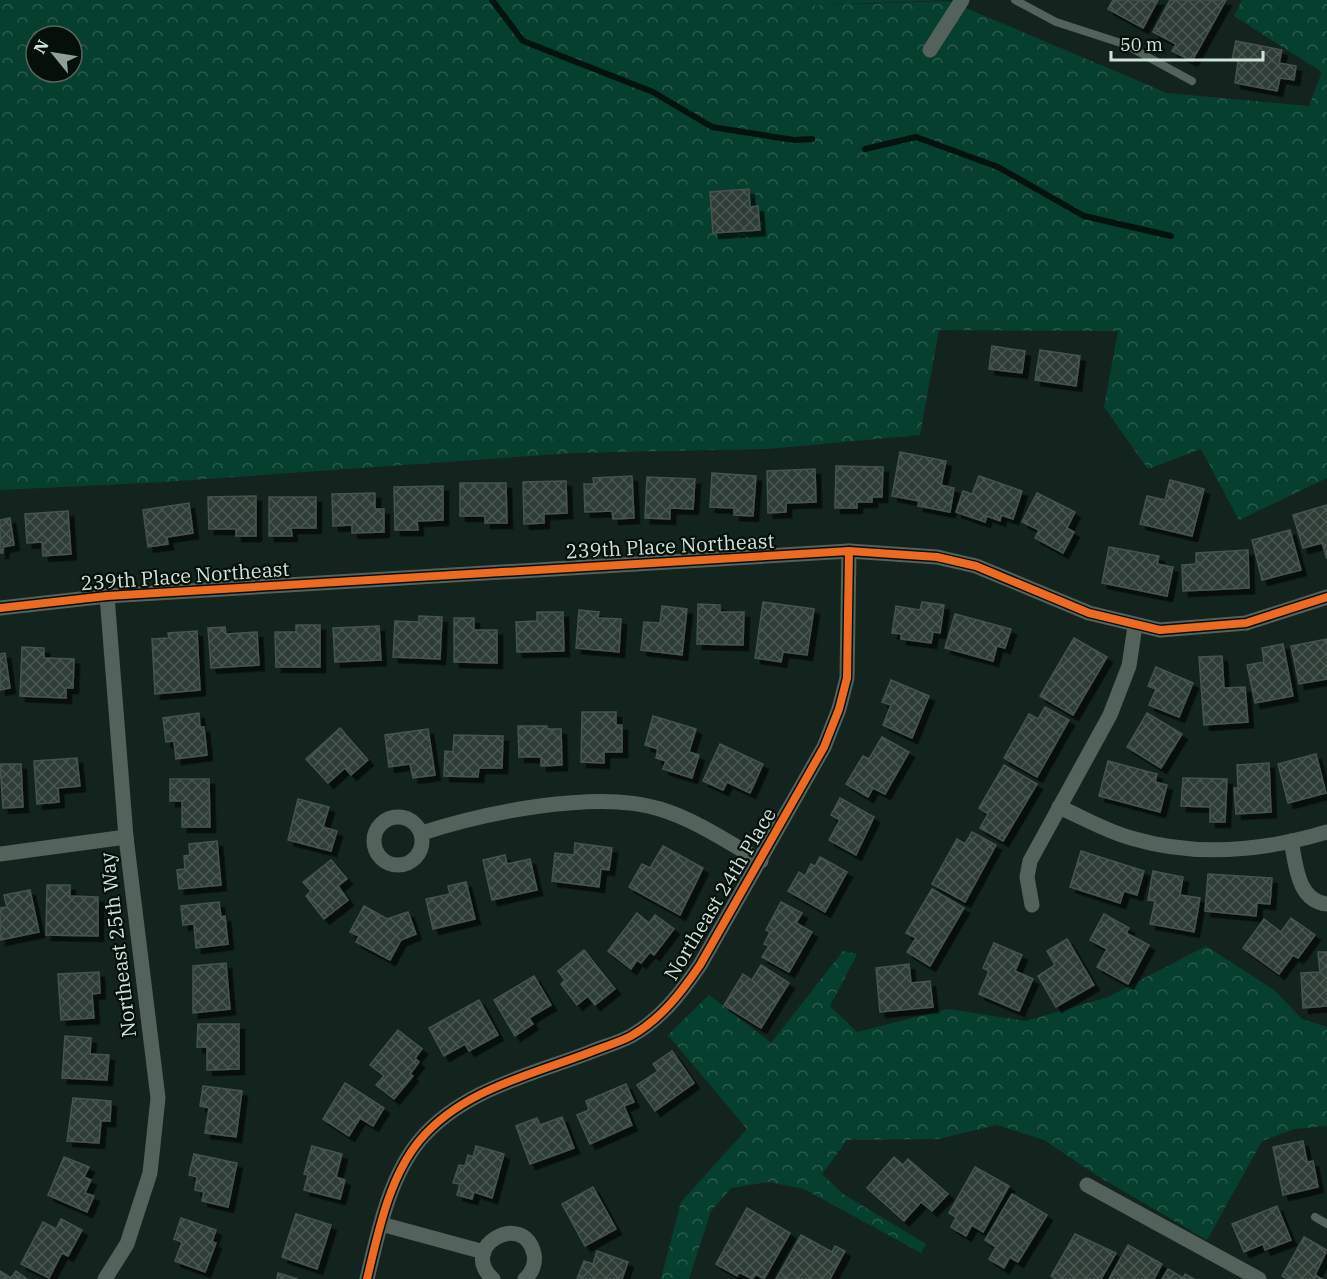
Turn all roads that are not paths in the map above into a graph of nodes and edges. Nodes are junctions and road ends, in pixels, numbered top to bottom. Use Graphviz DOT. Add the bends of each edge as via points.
graph roads {
  1 [pos="962,0"];
  2 [pos="1015,0"];
  3 [pos="930,50"];
  4 [pos="1192,81"];
  5 [pos="849,551"];
  6 [pos="107,596"];
  7 [pos="1327,597"];
  8 [pos="0,609"];
  9 [pos="1135,626"];
  10 [pos="1059,807"];
  11 [pos="1327,832"];
  12 [pos="422,833"];
  13 [pos="126,837"];
  14 [pos="1291,841"];
  15 [pos="0,854"];
  16 [pos="761,861"];
  17 [pos="1327,904"];
  18 [pos="1032,905"];
  19 [pos="1087,1185"];
  20 [pos="1315,1218"];
  21 [pos="381,1224"];
  22 [pos="1327,1224"];
  23 [pos="484,1252"];
  24 [pos="105,1279"];
  25 [pos="367,1279"];
  26 [pos="493,1279"];
  27 [pos="525,1279"];
  28 [pos="1259,1279"];
  1 -- 3 [label="street"];
  2 -- 4 [label="lane" via="1056,22 1124,44"];
  5 -- 6 [label="street, 239th Place Northeast"];
  5 -- 9 [label="street, 239th Place Northeast" via="938,557 976,566 1062,604"];
  5 -- 16 [label="street, Northeast 24th Place" via="847,678 839,709 824,747"];
  6 -- 8 [label="street, 239th Place Northeast"];
  6 -- 13 [label="street, Northeast 25th Way"];
  7 -- 9 [label="street, 239th Place Northeast" via="1230,626 1160,630"];
  9 -- 10 [label="street" via="1121,689"];
  10 -- 14 [label="street" via="1128,838 1166,848 1210,851"];
  10 -- 18 [label="street" via="1030,861 1027,877"];
  11 -- 14 [label="street"];
  12 -- 16 [label="street" via="510,809 626,804 658,808 683,818"];
  13 -- 15 [label="street"];
  13 -- 24 [label="street, Northeast 25th Way" via="158,1098 150,1173 127,1244"];
  14 -- 17 [label="street" via="1303,889 1315,901"];
  16 -- 21 [label="street, Northeast 24th Place" via="700,965 679,996 654,1021 629,1037 486,1091 456,1107 420,1140 405,1162"];
  19 -- 28 [label="street"];
  20 -- 22 [label="lane"];
  21 -- 23 [label="street"];
  21 -- 25 [label="street, Northeast 24th Place"];
  23 -- 26 [label="street" via="485,1269"];
  23 -- 27 [label="street" via="493,1238 501,1235 524,1238 535,1258"];
}
